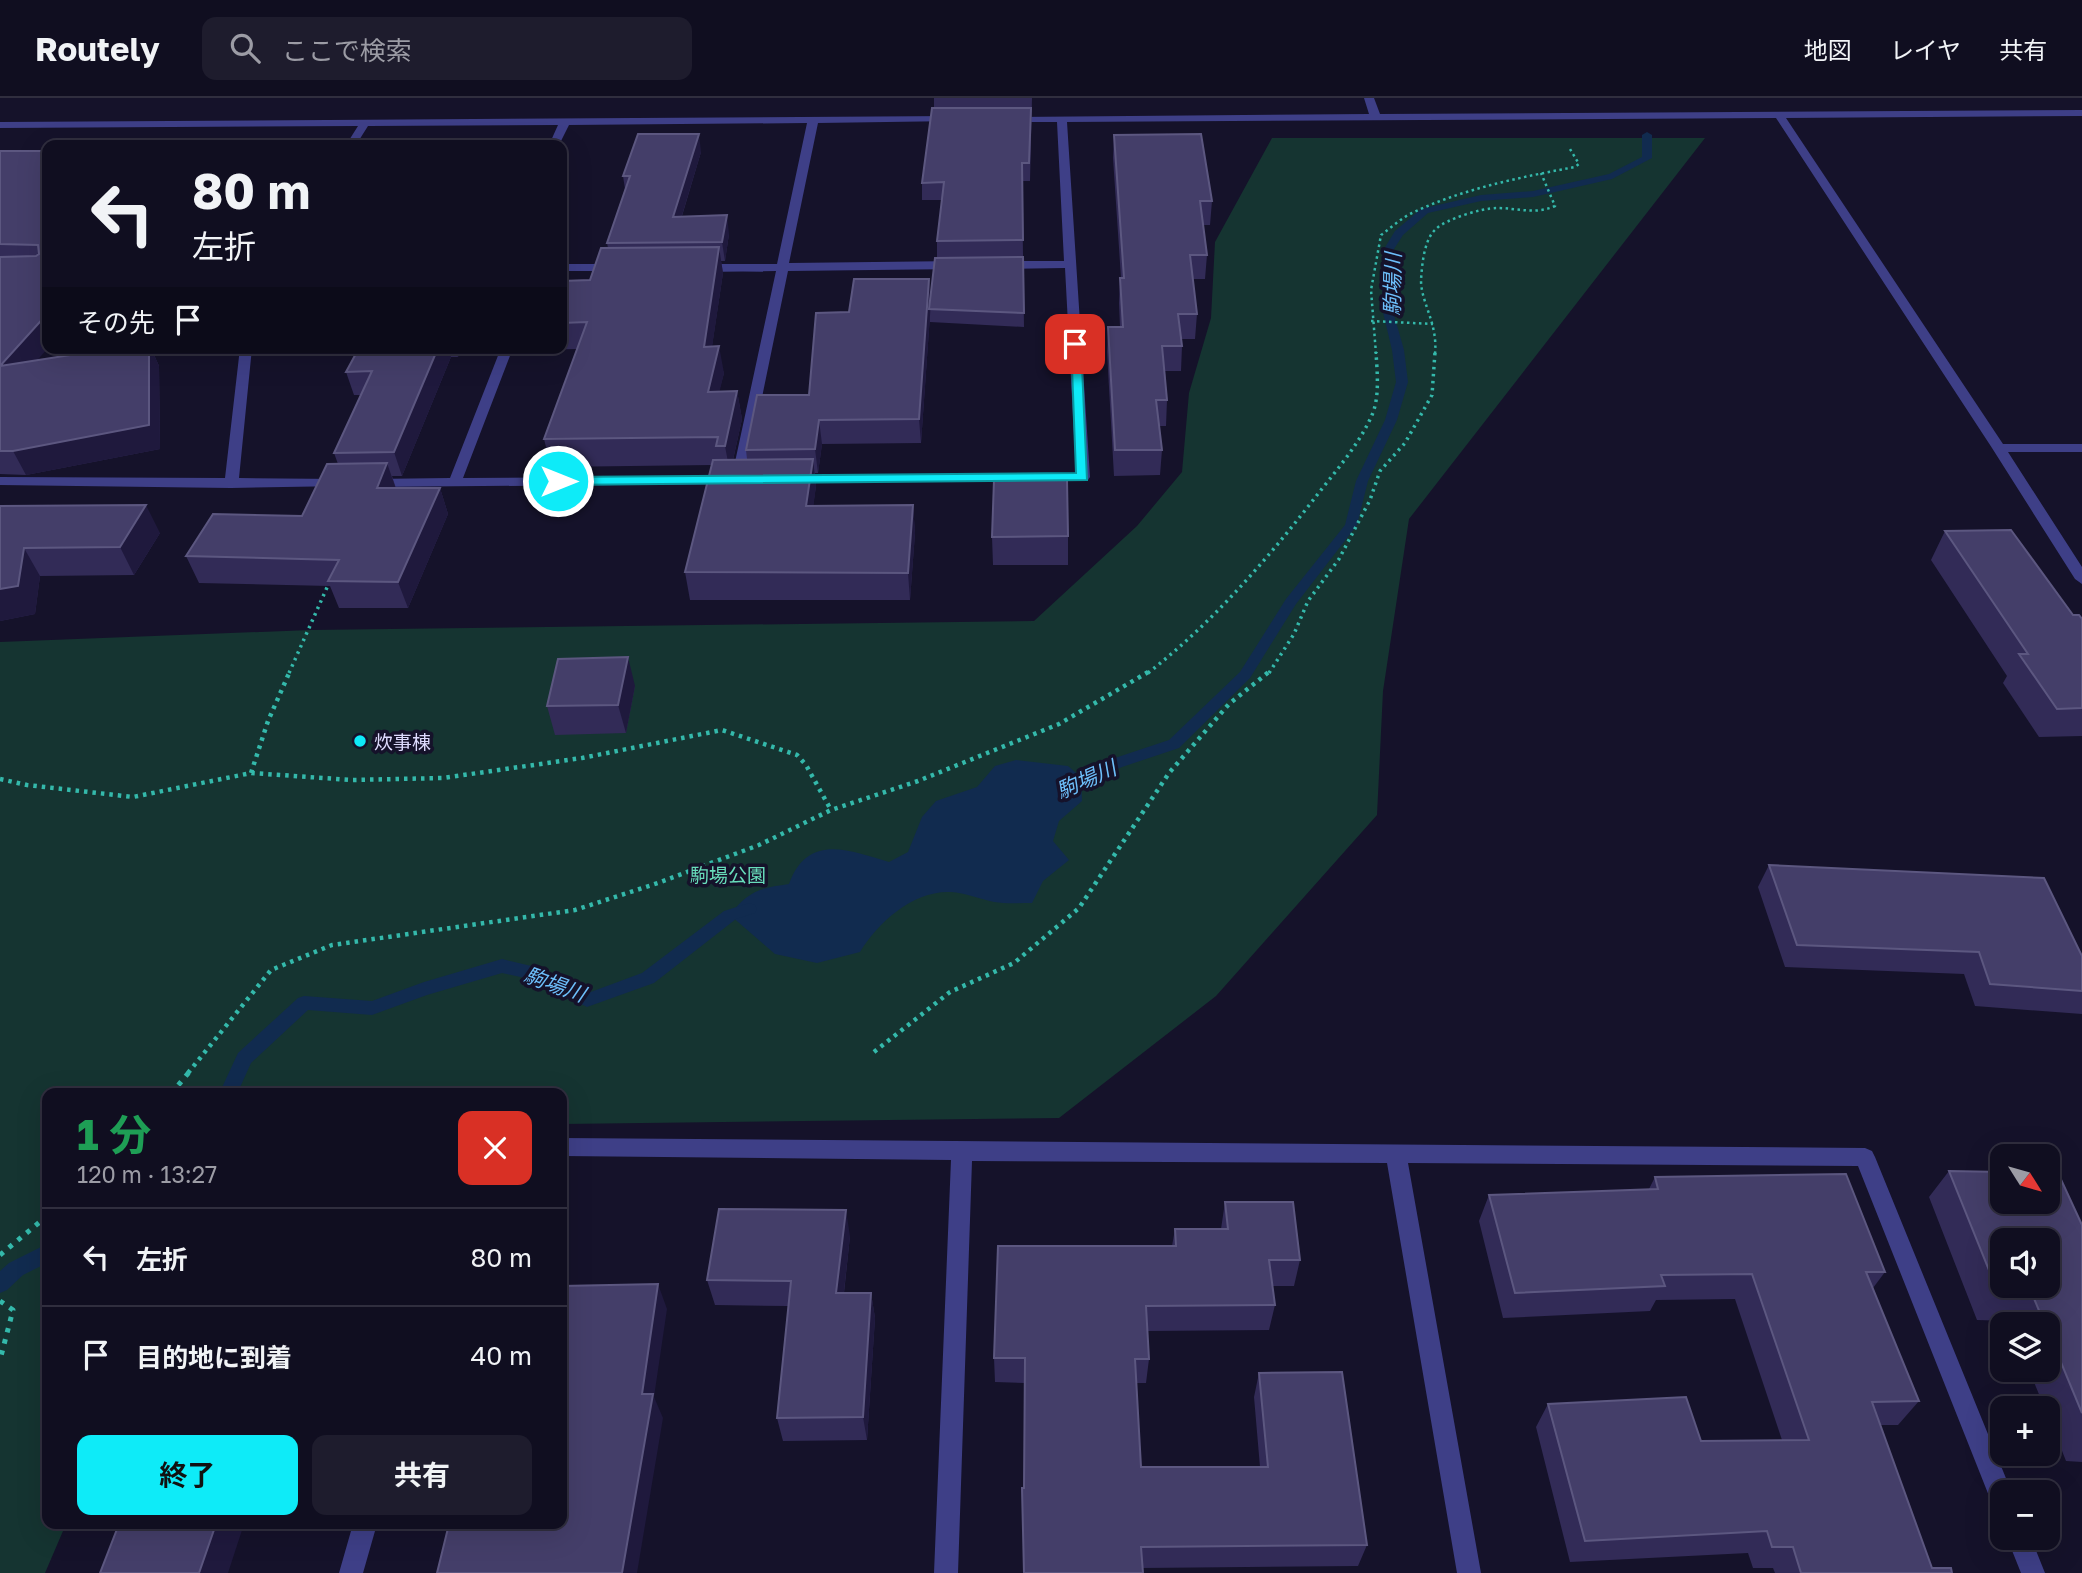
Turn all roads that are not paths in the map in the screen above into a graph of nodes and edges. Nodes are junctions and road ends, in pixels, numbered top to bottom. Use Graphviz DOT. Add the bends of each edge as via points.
graph roads {
  1 [pos="1369,98"];
  2 [pos="2082,113"];
  3 [pos="1779,115"];
  4 [pos="1376,118"];
  5 [pos="965,119"];
  6 [pos="993,119"];
  7 [pos="1062,119"];
  8 [pos="813,120"];
  9 [pos="565,121"];
  10 [pos="364,124"];
  11 [pos="0,125"];
  12 [pos="354,140"];
  13 [pos="556,140"];
  14 [pos="1071,264"];
  15 [pos="974,265"];
  16 [pos="988,265"];
  17 [pos="781,267"];
  18 [pos="567,268"];
  19 [pos="630,268"];
  20 [pos="685,268"];
  21 [pos="245,354"];
  22 [pos="505,354"];
  23 [pos="1999,448"];
  24 [pos="2082,448"];
  25 [pos="780,480"];
  26 [pos="0,481"];
  27 [pos="455,482"];
  28 [pos="231,484"];
  29 [pos="2082,579"];
  30 [pos="567,1147"];
  31 [pos="962,1153"];
  32 [pos="1396,1153"];
  33 [pos="1995,1480"];
  34 [pos="364,1529"];
  35 [pos="2024,1550"];
  36 [pos="351,1573"];
  37 [pos="946,1573"];
  38 [pos="1469,1573"];
  39 [pos="2033,1573"];
  1 -- 4 [label="street"];
  2 -- 3 [label="street"];
  3 -- 4 [label="street"];
  3 -- 23 [label="street"];
  4 -- 7 [label="street"];
  5 -- 8 [label="street"];
  6 -- 7 [label="street"];
  7 -- 14 [label="street"];
  8 -- 9 [label="street"];
  8 -- 17 [label="street"];
  9 -- 10 [label="street"];
  9 -- 13 [label="street"];
  10 -- 11 [label="street"];
  10 -- 12 [label="street"];
  14 -- 16 [label="street"];
  14 -- 25 [label="street" via="1083,477"];
  15 -- 17 [label="street"];
  17 -- 20 [label="street"];
  17 -- 27 [label="street" via="745,480"];
  18 -- 19 [label="street"];
  21 -- 28 [label="street"];
  22 -- 27 [label="street"];
  23 -- 24 [label="street"];
  23 -- 29 [label="street"];
  26 -- 28 [label="street"];
  27 -- 28 [label="street"];
  30 -- 31 [label="street"];
  31 -- 32 [label="street"];
  31 -- 37 [label="street"];
  32 -- 33 [label="street" via="1865,1157"];
  32 -- 38 [label="street"];
  34 -- 36 [label="street"];
  35 -- 39 [label="street"];
}
